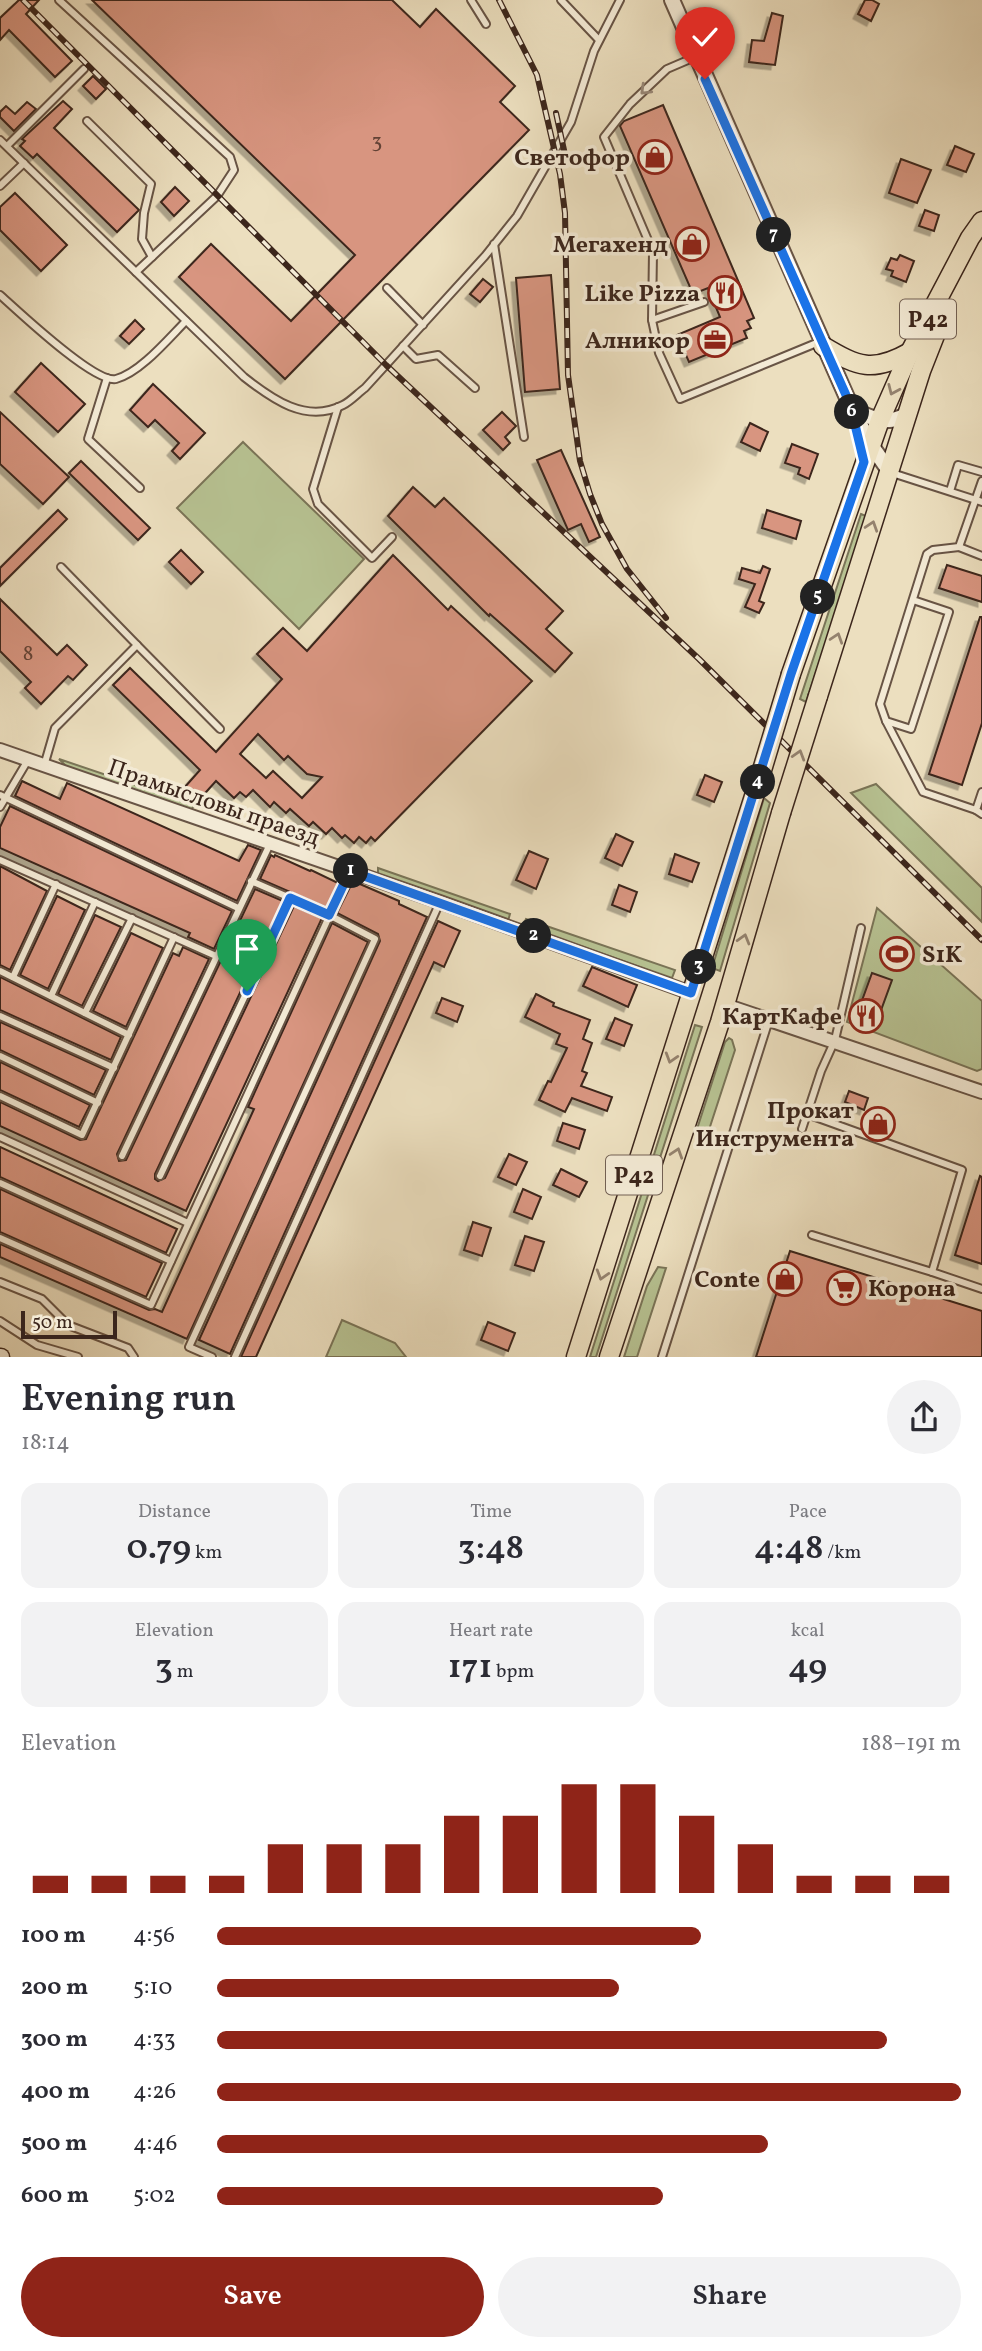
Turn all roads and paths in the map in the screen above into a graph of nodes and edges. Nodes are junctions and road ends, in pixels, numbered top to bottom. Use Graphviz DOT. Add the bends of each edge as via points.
graph roads {
  1 [pos="59,0"];
  2 [pos="471,0"];
  3 [pos="561,0"];
  4 [pos="620,0"];
  5 [pos="672,0"];
  6 [pos="486,24"];
  7 [pos="599,40"];
  8 [pos="696,57"];
  9 [pos="84,69"];
  10 [pos="87,121"];
  11 [pos="0,139"];
  12 [pos="7,146"];
  13 [pos="24,163"];
  14 [pos="0,186"];
  15 [pos="982,221"];
  16 [pos="982,234"];
  17 [pos="494,244"];
  18 [pos="152,257"];
  19 [pos="136,272"];
  20 [pos="387,288"];
  21 [pos="0,295"];
  22 [pos="704,302"];
  23 [pos="652,320"];
  24 [pos="186,321"];
  25 [pos="423,325"];
  26 [pos="822,344"];
  27 [pos="403,346"];
  28 [pos="910,352"];
  29 [pos="107,378"];
  30 [pos="475,388"];
  31 [pos="338,407"];
  32 [pos="852,409"];
  33 [pos="908,414"];
  34 [pos="880,420"];
  35 [pos="524,437"];
  36 [pos="867,453"];
  37 [pos="890,472"];
  38 [pos="982,472"];
  39 [pos="982,481"];
  40 [pos="140,488"];
  41 [pos="950,491"];
  42 [pos="979,501"];
  43 [pos="392,537"];
  44 [pos="959,547"];
  45 [pos="982,556"];
  46 [pos="61,567"];
  47 [pos="913,600"];
  48 [pos="137,645"];
  49 [pos="886,721"];
  50 [pos="220,729"];
  51 [pos="0,750"];
  52 [pos="28,760"];
  53 [pos="44,766"];
  54 [pos="982,792"];
  55 [pos="3,796"];
  56 [pos="0,807"];
  57 [pos="979,812"];
  58 [pos="270,844"];
  59 [pos="0,860"];
  60 [pos="350,871"];
  61 [pos="251,881"];
  62 [pos="56,884"];
  63 [pos="290,898"];
  64 [pos="94,902"];
  65 [pos="440,902"];
  66 [pos="238,908"];
  67 [pos="329,915"];
  68 [pos="132,918"];
  69 [pos="861,928"];
  70 [pos="174,937"];
  71 [pos="216,956"];
  72 [pos="0,971"];
  73 [pos="13,977"];
  74 [pos="691,993"];
  75 [pos="51,996"];
  76 [pos="725,1004"];
  77 [pos="85,1013"];
  78 [pos="0,1016"];
  79 [pos="769,1020"];
  80 [pos="130,1035"];
  81 [pos="835,1040"];
  82 [pos="0,1056"];
  83 [pos="114,1068"];
  84 [pos="982,1091"];
  85 [pos="0,1096"];
  86 [pos="98,1103"];
  87 [pos="807,1114"];
  88 [pos="802,1129"];
  89 [pos="0,1137"];
  90 [pos="122,1156"];
  91 [pos="160,1176"];
  92 [pos="0,1183"];
  93 [pos="188,1223"];
  94 [pos="812,1235"];
  95 [pos="0,1238"];
  96 [pos="171,1261"];
  97 [pos="932,1272"];
  98 [pos="0,1282"];
  99 [pos="982,1289"];
  100 [pos="0,1321"];
  101 [pos="78,1357"];
  102 [pos="134,1357"];
  103 [pos="212,1357"];
  104 [pos="235,1357"];
  105 [pos="576,1357"];
  106 [pos="610,1357"];
  107 [pos="662,1357"];
  1 -- 18 [label="lane" via="230,157 234,170 217,195"];
  2 -- 6 [label="lane"];
  3 -- 7 [label="lane"];
  4 -- 7 [label="lane"];
  5 -- 8 [label="street"];
  7 -- 17 [label="lane" via="571,122 517,216"];
  8 -- 23 [label="lane, one-way" via="667,69 604,137 653,252"];
  8 -- 26 [label="street"];
  9 -- 12 [label="lane"];
  10 -- 18 [label="lane" via="151,184 142,239"];
  11 -- 12 [label="lane"];
  12 -- 13 [label="lane"];
  13 -- 14 [label="lane"];
  13 -- 19 [label="lane"];
  15 -- 28 [label="main road, Р42"];
  16 -- 33 [label="main road, Р42" via="939,322"];
  17 -- 25 [label="lane"];
  17 -- 35 [label="lane"];
  18 -- 19 [label="lane"];
  19 -- 24 [label="lane"];
  20 -- 25 [label="lane"];
  21 -- 29 [label="lane" via="76,360"];
  22 -- 23 [label="lane"];
  23 -- 26 [label="lane" via="659,354 680,400"];
  24 -- 29 [label="lane" via="139,366 113,380"];
  24 -- 31 [label="lane" via="272,399 300,411"];
  25 -- 27 [label="lane"];
  26 -- 28 [label="main road" via="869,367"];
  26 -- 32 [label="street"];
  27 -- 30 [label="lane" via="416,359 438,355"];
  27 -- 31 [label="lane" via="365,388"];
  28 -- 34 [label="main road, Р42, one-way"];
  29 -- 40 [label="lane" via="88,439"];
  31 -- 43 [label="lane" via="313,489 318,504 372,558"];
  32 -- 34 [label="street"];
  32 -- 36 [label="street"];
  33 -- 34 [label="street" via="897,420"];
  33 -- 37 [label="main road, Р42"];
  34 -- 36 [label="main road, Р42"];
  36 -- 37 [label="main road"];
  36 -- 74 [label="main road, Р42, bridge" via="791,674"];
  37 -- 41 [label="lane"];
  76 -- 37 [label="main road, Р42, one-way, bridge"];
  38 -- 41 [label="lane" via="958,465"];
  39 -- 42 [label="lane"];
  41 -- 42 [label="lane"];
  42 -- 44 [label="lane"];
  44 -- 45 [label="lane"];
  44 -- 47 [label="lane" via="927,554"];
  46 -- 48 [label="lane"];
  47 -- 49 [label="lane" via="880,704"];
  47 -- 49 [label="lane" via="948,612 911,729"];
  48 -- 50 [label="lane"];
  48 -- 53 [label="lane" via="55,728"];
  49 -- 57 [label="lane" via="923,792"];
  51 -- 52 [label="street, Прамысловы праезд"];
  52 -- 53 [label="street, Прамысловы праезд"];
  52 -- 55 [label="lane"];
  53 -- 58 [label="street, Прамысловы праезд"];
  54 -- 57 [label="lane"];
  55 -- 56 [label="lane"];
  55 -- 66 [label="lane"];
  58 -- 60 [label="street, Прамысловы праезд"];
  58 -- 61 [label="lane"];
  59 -- 62 [label="lane"];
  60 -- 65 [label="street, Прамысловы праезд"];
  60 -- 67 [label="lane"];
  61 -- 63 [label="lane"];
  61 -- 66 [label="lane"];
  62 -- 64 [label="lane"];
  62 -- 73 [label="lane"];
  63 -- 67 [label="lane"];
  63 -- 91 [label="lane"];
  64 -- 68 [label="lane"];
  64 -- 75 [label="lane"];
  65 -- 74 [label="street, Прамысловы праезд"];
  65 -- 104 [label="lane"];
  66 -- 71 [label="lane"];
  67 -- 93 [label="lane"];
  67 -- 103 [label="lane" via="375,939 189,1347"];
  68 -- 70 [label="lane"];
  68 -- 77 [label="lane"];
  69 -- 81 [label="lane"];
  70 -- 71 [label="lane"];
  70 -- 80 [label="lane"];
  71 -- 90 [label="lane"];
  72 -- 73 [label="lane"];
  73 -- 75 [label="lane"];
  74 -- 105 [label="main road, Р42, one-way"];
  75 -- 77 [label="lane"];
  76 -- 79 [label="street"];
  106 -- 76 [label="main road, Р42, one-way"];
  77 -- 80 [label="lane"];
  78 -- 83 [label="lane"];
  79 -- 81 [label="street"];
  79 -- 107 [label="lane"];
  80 -- 83 [label="lane"];
  81 -- 84 [label="street"];
  81 -- 87 [label="lane"];
  82 -- 86 [label="lane"];
  83 -- 86 [label="lane"];
  85 -- 86 [label="lane" via="82,1135"];
  87 -- 88 [label="lane"];
  87 -- 97 [label="lane" via="962,1170"];
  89 -- 93 [label="lane"];
  92 -- 96 [label="lane"];
  93 -- 96 [label="lane"];
  94 -- 97 [label="lane"];
  95 -- 96 [label="lane" via="151,1306"];
  97 -- 99 [label="lane"];
  98 -- 102 [label="lane" via="42,1298 68,1325 128,1348"];
  100 -- 101 [label="lane" via="37,1345"];
}
